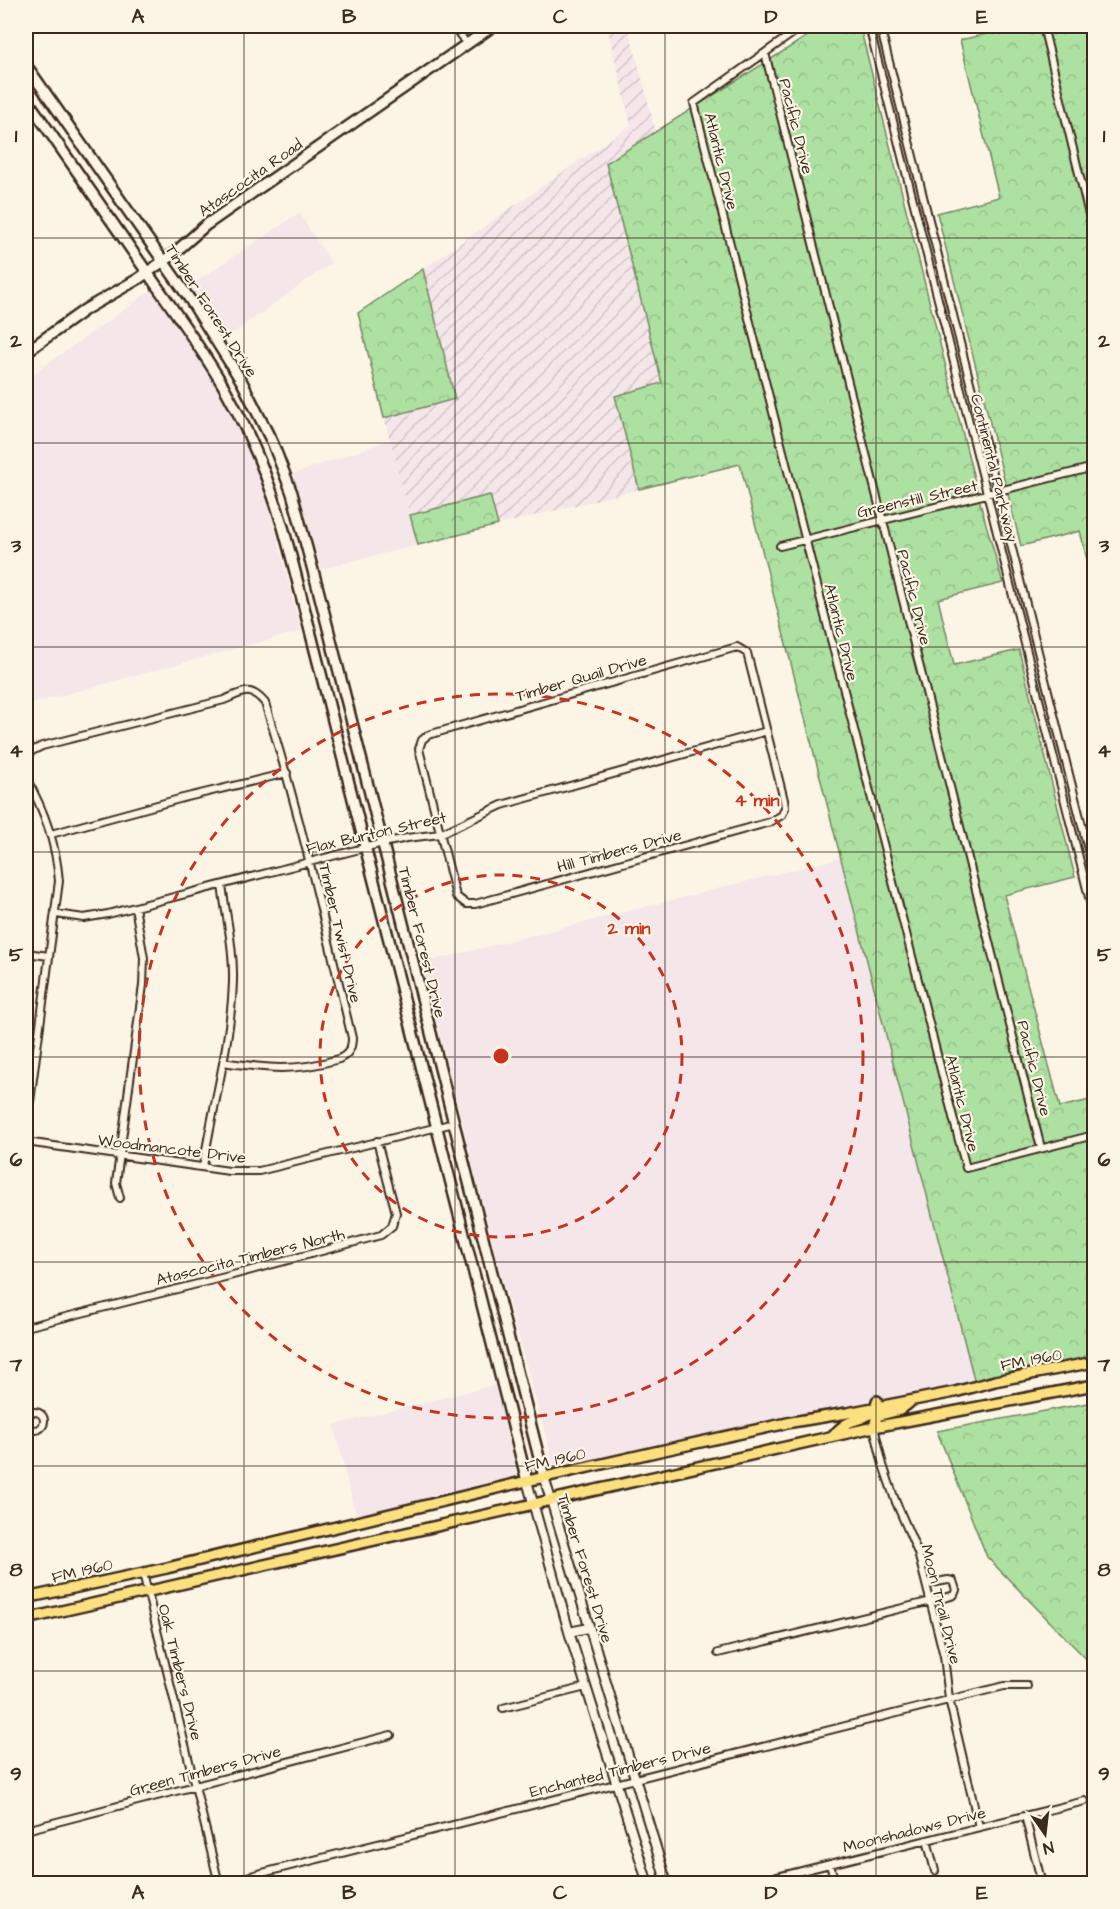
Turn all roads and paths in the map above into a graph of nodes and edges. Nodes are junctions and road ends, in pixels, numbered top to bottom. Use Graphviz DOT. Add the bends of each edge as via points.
graph roads {
  1 [pos="453,26"];
  2 [pos="493,26"];
  3 [pos="802,26"];
  4 [pos="869,26"];
  5 [pos="880,26"];
  6 [pos="1043,26"];
  7 [pos="466,44"];
  8 [pos="765,53"];
  9 [pos="26,65"];
  10 [pos="30,79"];
  11 [pos="26,98"];
  12 [pos="1095,236"];
  13 [pos="163,262"];
  14 [pos="148,273"];
  15 [pos="26,352"];
  16 [pos="1095,468"];
  17 [pos="997,492"];
  18 [pos="988,496"];
  19 [pos="881,520"];
  20 [pos="805,540"];
  21 [pos="780,546"];
  22 [pos="767,731"];
  23 [pos="27,753"];
  24 [pos="287,773"];
  25 [pos="26,778"];
  26 [pos="51,834"];
  27 [pos="440,834"];
  28 [pos="383,843"];
  29 [pos="365,848"];
  30 [pos="311,862"];
  31 [pos="1095,873"];
  32 [pos="222,885"];
  33 [pos="135,907"];
  34 [pos="56,914"];
  35 [pos="1095,917"];
  36 [pos="26,953"];
  37 [pos="49,956"];
  38 [pos="417,976"];
  39 [pos="399,981"];
  40 [pos="223,1062"];
  41 [pos="454,1123"];
  42 [pos="436,1128"];
  43 [pos="26,1132"];
  44 [pos="1095,1135"];
  45 [pos="377,1141"];
  46 [pos="26,1142"];
  47 [pos="1041,1148"];
  48 [pos="119,1155"];
  49 [pos="203,1167"];
  50 [pos="120,1198"];
  51 [pos="492,1273"];
  52 [pos="474,1277"];
  53 [pos="26,1327"];
  54 [pos="511,1346"];
  55 [pos="493,1350"];
  56 [pos="1095,1362"];
  57 [pos="1095,1384"];
  58 [pos="910,1401"];
  59 [pos="876,1404"];
  60 [pos="874,1427"];
  61 [pos="831,1437"];
  62 [pos="543,1477"];
  63 [pos="527,1481"];
  64 [pos="550,1500"];
  65 [pos="534,1504"];
  66 [pos="143,1573"];
  67 [pos="926,1584"];
  68 [pos="147,1591"];
  69 [pos="26,1598"];
  70 [pos="929,1602"];
  71 [pos="26,1619"];
  72 [pos="588,1628"];
  73 [pos="569,1632"];
  74 [pos="718,1653"];
  75 [pos="1027,1686"];
  76 [pos="586,1687"];
  77 [pos="949,1700"];
  78 [pos="503,1708"];
  79 [pos="391,1735"];
  80 [pos="636,1778"];
  81 [pos="616,1784"];
  82 [pos="196,1786"];
  83 [pos="1085,1802"];
  84 [pos="1025,1816"];
  85 [pos="979,1827"];
  86 [pos="26,1830"];
  87 [pos="927,1840"];
  88 [pos="830,1864"];
  89 [pos="935,1871"];
  90 [pos="219,1884"];
  91 [pos="648,1884"];
  92 [pos="668,1884"];
  93 [pos="749,1884"];
  94 [pos="835,1884"];
  95 [pos="1042,1884"];
  1 -- 7 [label="street"];
  2 -- 7 [label="main road, Atascocita Road"];
  3 -- 8 [label="street"];
  4 -- 18 [label="street, Continental Parkway"];
  5 -- 17 [label="street, Continental Parkway"];
  6 -- 12 [label="street"];
  7 -- 13 [label="main road, Atascocita Road" via="206,225"];
  8 -- 19 [label="street, Pacific Drive"];
  8 -- 20 [label="street, Atlantic Drive" via="694,103"];
  9 -- 10 [label="main road, Timber Forest Drive"];
  10 -- 13 [label="main road, Timber Forest Drive"];
  11 -- 14 [label="main road, Timber Forest Drive"];
  13 -- 14 [label="main road, Atascocita Road"];
  13 -- 28 [label="main road, Timber Forest Drive" via="242,382 273,444 292,494"];
  14 -- 15 [label="main road, Atascocita Road" via="86,309"];
  14 -- 29 [label="main road, Timber Forest Drive" via="224,387 263,471 288,543"];
  16 -- 17 [label="street, Greenstill Street"];
  17 -- 18 [label="street, Greenstill Street"];
  17 -- 31 [label="street, Continental Parkway"];
  18 -- 19 [label="street, Greenstill Street"];
  18 -- 35 [label="street, Continental Parkway"];
  19 -- 20 [label="street, Greenstill Street"];
  19 -- 47 [label="street, Pacific Drive"];
  20 -- 21 [label="street, Greenstill Street"];
  20 -- 47 [label="street, Atlantic Drive" via="966,1168"];
  22 -- 27 [label="street, Flax Burton Street" via="502,805"];
  22 -- 27 [label="street, Hill Timbers Drive" via="785,808 782,815 770,822 474,904 466,904 456,896"];
  22 -- 27 [label="street, Timber Quail Drive" via="747,654 737,647 428,735 419,749"];
  23 -- 24 [label="street, Timber Twist Drive" via="244,692 257,694 265,704"];
  24 -- 26 [label="street"];
  24 -- 30 [label="street, Timber Twist Drive"];
  25 -- 26 [label="street"];
  26 -- 34 [label="street" via="59,881"];
  27 -- 28 [label="street, Flax Burton Street"];
  28 -- 29 [label="street, Flax Burton Street"];
  28 -- 38 [label="main road, Timber Forest Drive"];
  29 -- 30 [label="street, Flax Burton Street"];
  29 -- 39 [label="main road, Timber Forest Drive"];
  30 -- 32 [label="street, Flax Burton Street"];
  30 -- 40 [label="street, Timber Twist Drive" via="352,1047 339,1059 310,1066 283,1069"];
  32 -- 33 [label="street, Flax Burton Street"];
  32 -- 40 [label="street" via="233,980"];
  33 -- 34 [label="street, Flax Burton Street" via="90,917"];
  33 -- 48 [label="street" via="143,946 143,976"];
  34 -- 37 [label="street"];
  36 -- 37 [label="street"];
  37 -- 43 [label="street"];
  38 -- 39 [label="main road"];
  38 -- 41 [label="main road, Timber Forest Drive"];
  39 -- 42 [label="main road, Timber Forest Drive"];
  40 -- 49 [label="street"];
  41 -- 42 [label="street, Woodmancote Drive"];
  41 -- 51 [label="main road, Timber Forest Drive"];
  42 -- 45 [label="street, Woodmancote Drive"];
  42 -- 52 [label="main road, Timber Forest Drive"];
  44 -- 47 [label="street"];
  45 -- 49 [label="street, Woodmancote Drive" via="259,1172"];
  45 -- 53 [label="street, Atascocita Timbers North" via="396,1213 393,1226 381,1235"];
  46 -- 48 [label="street, Woodmancote Drive"];
  48 -- 49 [label="street, Woodmancote Drive"];
  48 -- 50 [label="street" via="116,1183"];
  51 -- 52 [label="main road"];
  51 -- 54 [label="main road, Timber Forest Drive"];
  52 -- 55 [label="main road, Timber Forest Drive"];
  54 -- 55 [label="main road"];
  54 -- 62 [label="main road, Timber Forest Drive"];
  55 -- 63 [label="main road, Timber Forest Drive"];
  56 -- 58 [label="main road, FM 1960 / FM 1960"];
  57 -- 60 [label="main road"];
  58 -- 59 [label="main road, FM 1960 / FM 1960"];
  58 -- 60 [label="main road" via="900,1410 878,1416"];
  59 -- 61 [label="main road" via="870,1415 845,1424"];
  59 -- 62 [label="main road, FM 1960 / FM 1960"];
  60 -- 61 [label="main road"];
  60 -- 67 [label="street, Moon Trail Drive" via="883,1465"];
  61 -- 64 [label="main road"];
  62 -- 63 [label="main road, FM 1960 / FM 1960"];
  62 -- 64 [label="street, Timber Forest Drive"];
  63 -- 65 [label="street, Timber Forest Drive"];
  63 -- 66 [label="main road, FM 1960 / FM 1960"];
  64 -- 65 [label="main road"];
  64 -- 72 [label="street, Timber Forest Drive"];
  65 -- 68 [label="main road"];
  65 -- 73 [label="street, Timber Forest Drive"];
  66 -- 68 [label="street, Oak Timbers Drive"];
  66 -- 69 [label="main road, FM 1960 / FM 1960"];
  67 -- 70 [label="street, Moon Trail Drive"];
  67 -- 70 [label="street" via="948,1580 956,1585 954,1594"];
  68 -- 71 [label="main road"];
  68 -- 82 [label="street, Oak Timbers Drive"];
  70 -- 74 [label="street"];
  70 -- 77 [label="street, Moon Trail Drive" via="944,1656"];
  72 -- 73 [label="street"];
  72 -- 80 [label="street, Timber Forest Drive"];
  73 -- 76 [label="street, Timber Forest Drive"];
  75 -- 77 [label="street, Enchanted Timbers Drive" via="1004,1686"];
  76 -- 78 [label="street"];
  76 -- 81 [label="street, Timber Forest Drive"];
  77 -- 80 [label="street, Enchanted Timbers Drive"];
  77 -- 85 [label="street, Moon Trail Drive"];
  79 -- 82 [label="street, Green Timbers Drive"];
  80 -- 81 [label="street, Enchanted Timbers Drive"];
  80 -- 92 [label="street, Timber Forest Drive"];
  81 -- 90 [label="street, Enchanted Timbers Drive"];
  81 -- 91 [label="street, Timber Forest Drive"];
  82 -- 86 [label="street, Green Timbers Drive"];
  82 -- 90 [label="street, Oak Timbers Drive"];
  83 -- 84 [label="street, Moonshadows Drive"];
  84 -- 85 [label="street, Moonshadows Drive"];
  84 -- 95 [label="street"];
  85 -- 87 [label="street, Moonshadows Drive"];
  87 -- 88 [label="street, Moonshadows Drive"];
  87 -- 89 [label="street"];
  88 -- 93 [label="street, Moonshadows Drive"];
  88 -- 94 [label="street"];
}
